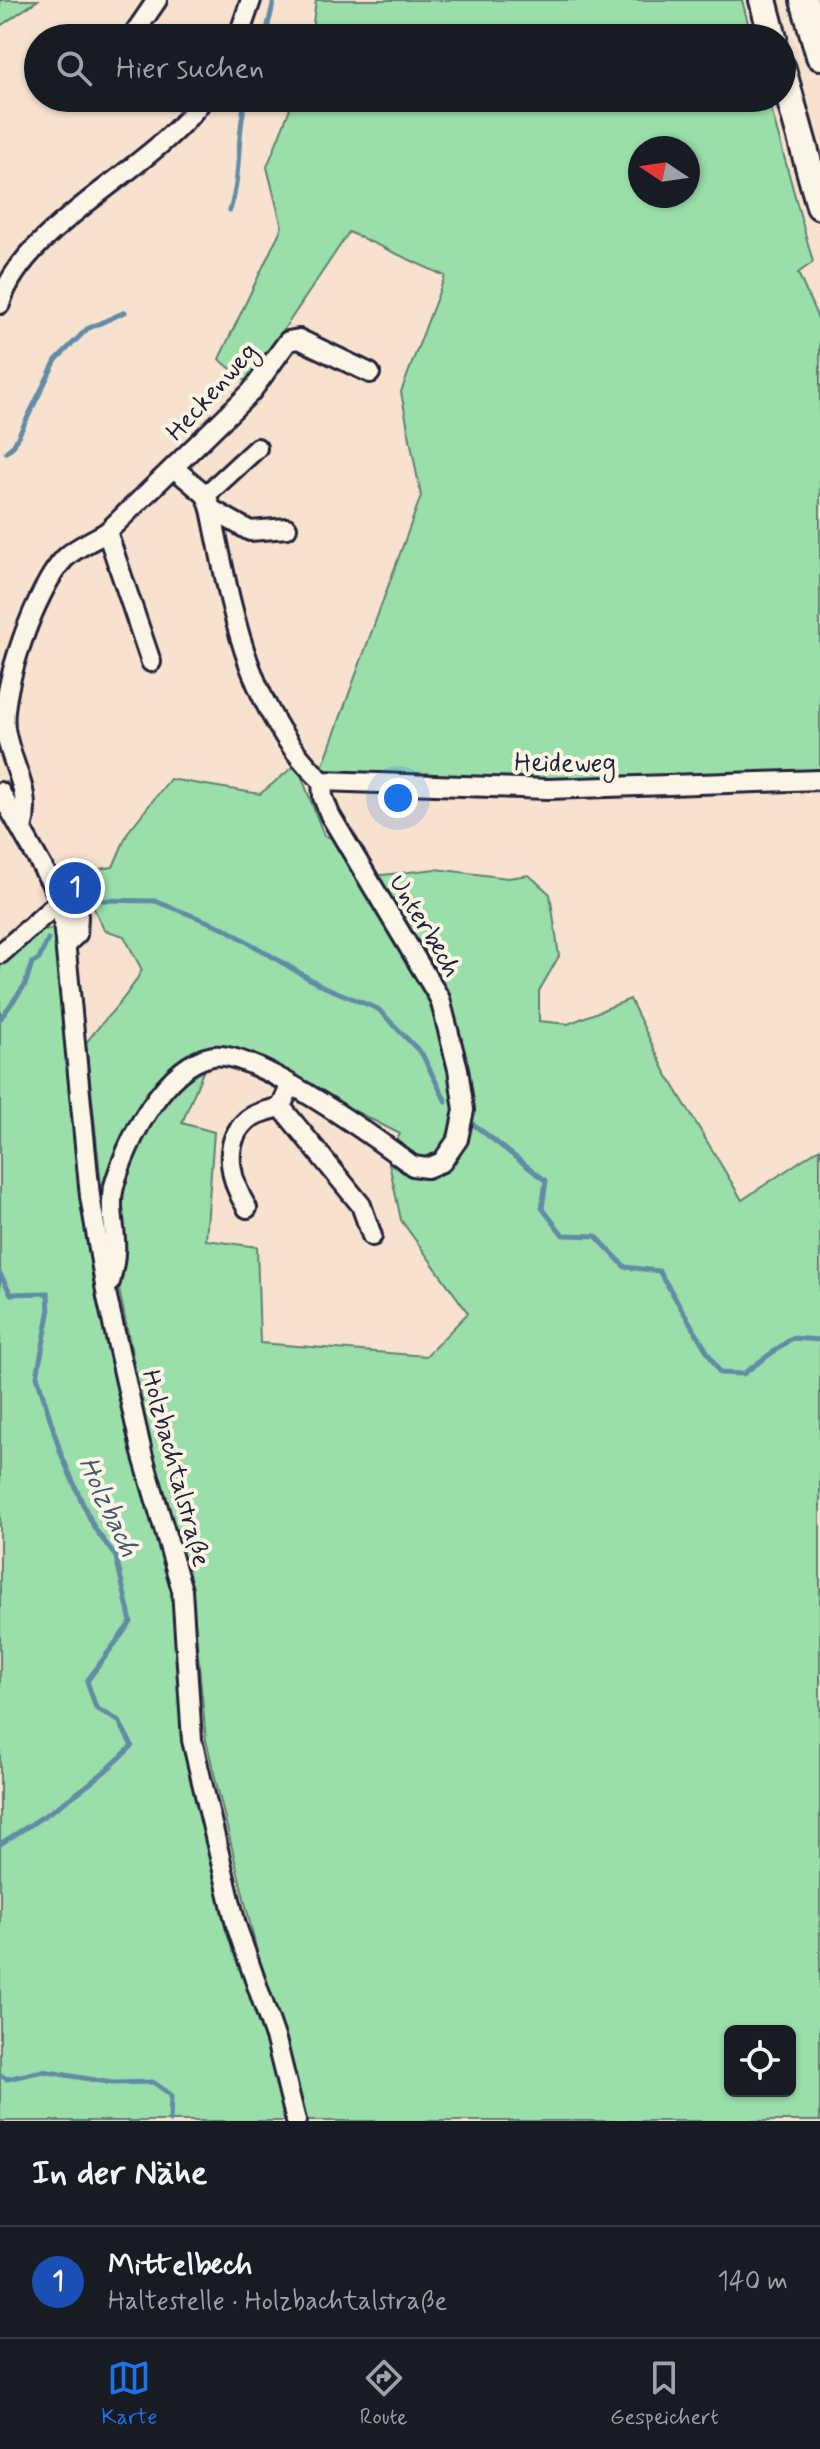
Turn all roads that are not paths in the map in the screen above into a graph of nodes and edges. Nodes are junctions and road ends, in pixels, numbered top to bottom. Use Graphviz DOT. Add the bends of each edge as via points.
graph roads {
  1 [pos="157,0"];
  2 [pos="251,0"];
  3 [pos="763,0"];
  4 [pos="804,0"];
  5 [pos="141,24"];
  6 [pos="243,24"];
  7 [pos="769,24"];
  8 [pos="820,56"];
  9 [pos="191,112"];
  10 [pos="794,112"];
  11 [pos="820,206"];
  12 [pos="0,304"];
  13 [pos="370,373"];
  14 [pos="257,448"];
  15 [pos="175,469"];
  16 [pos="208,502"];
  17 [pos="287,528"];
  18 [pos="107,532"];
  19 [pos="151,662"];
  20 [pos="318,777"];
  21 [pos="820,780"];
  22 [pos="0,792"];
  23 [pos="22,829"];
  24 [pos="61,900"];
  25 [pos="0,954"];
  26 [pos="290,1086"];
  27 [pos="281,1107"];
  28 [pos="247,1208"];
  29 [pos="372,1236"];
  30 [pos="107,1297"];
  31 [pos="296,2121"];
  1 -- 5 [label="street"];
  2 -- 6 [label="street"];
  3 -- 7 [label="highway"];
  4 -- 8 [label="highway"];
  9 -- 12 [label="street" via="148,158 39,245 10,280"];
  10 -- 11 [label="highway"];
  13 -- 15 [label="street, Heckenweg" via="299,339 288,341 251,392"];
  14 -- 16 [label="street"];
  15 -- 16 [label="street"];
  15 -- 18 [label="street"];
  16 -- 17 [label="street" via="250,531"];
  16 -- 20 [label="street" via="255,683 281,733"];
  18 -- 19 [label="street"];
  18 -- 23 [label="street" via="67,556 54,571 12,674 4,720 28,807"];
  20 -- 21 [label="street, Heideweg" via="563,789"];
  20 -- 26 [label="street, Unterbech" via="337,829 440,999 464,1110 458,1139 442,1162 413,1166 356,1123"];
  22 -- 23 [label="street, Holzbachtalstraße"];
  23 -- 24 [label="street, Holzbachtalstraße"];
  24 -- 25 [label="street"];
  24 -- 30 [label="street, Holzbachtalstraße" via="90,1196"];
  26 -- 27 [label="street"];
  26 -- 30 [label="street, Unterbech" via="239,1059 213,1056 161,1088 115,1183 111,1200 116,1252"];
  27 -- 28 [label="street" via="246,1120 238,1132 230,1160 233,1186"];
  27 -- 29 [label="street" via="361,1205"];
  30 -- 31 [label="street, Holzbachtalstraße" via="142,1453 182,1590 192,1740 236,1925 276,2040"];
}
